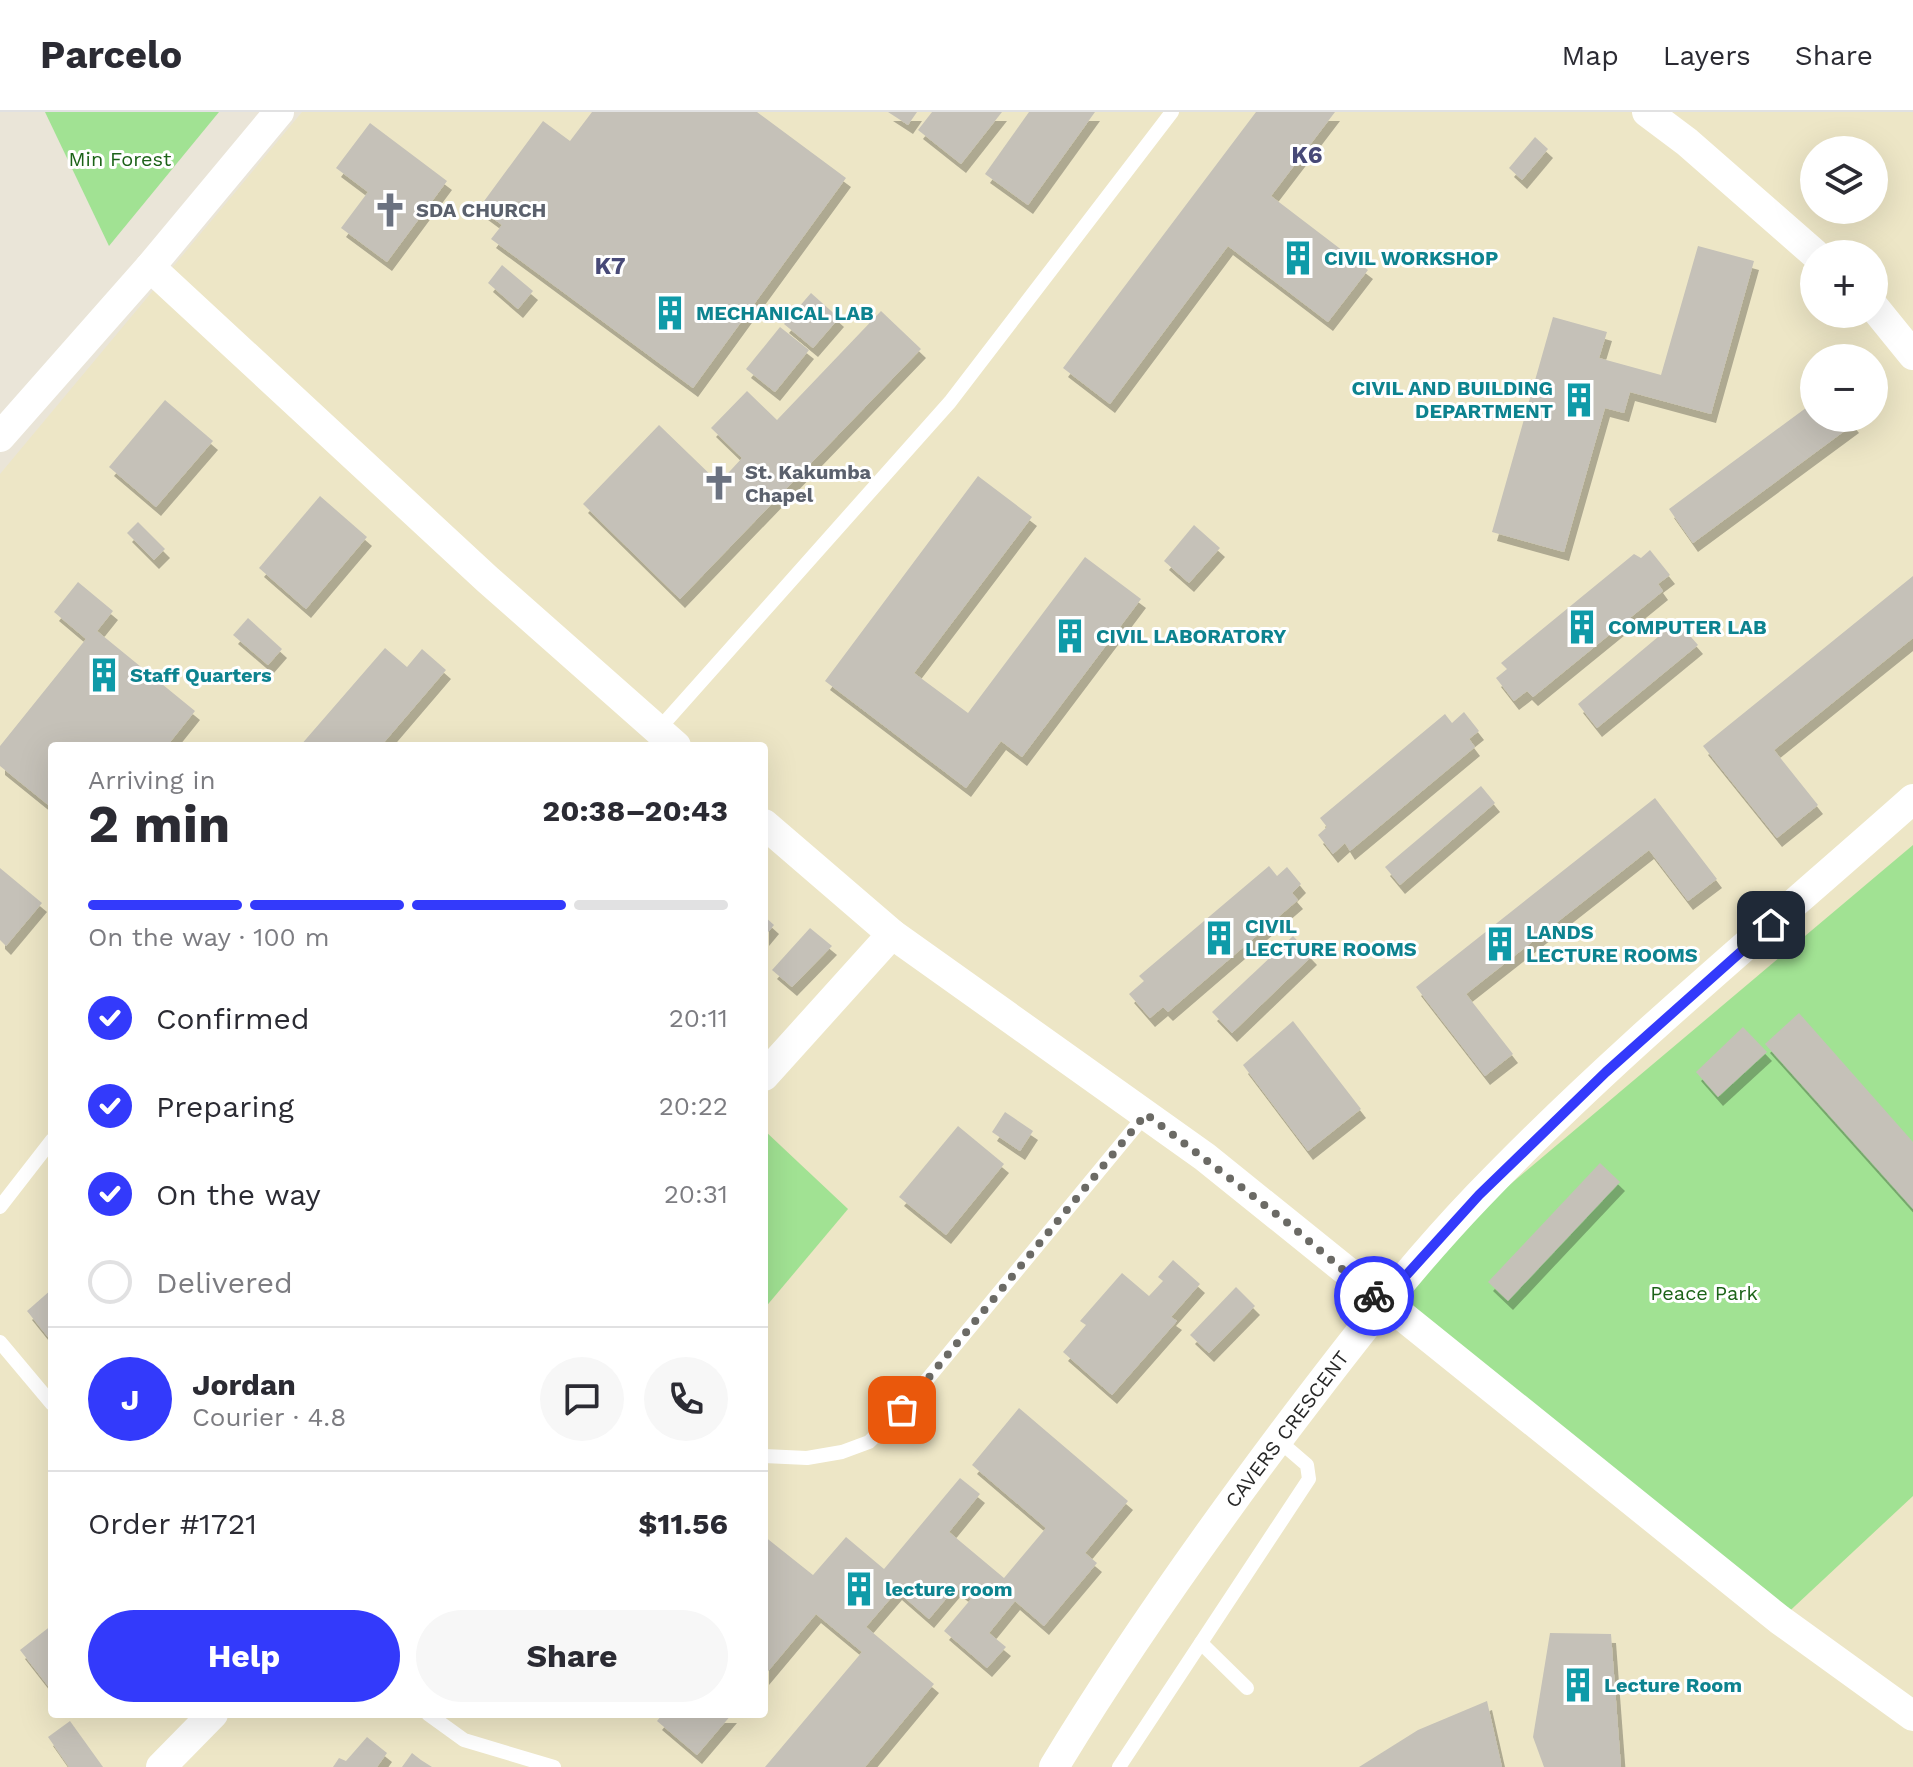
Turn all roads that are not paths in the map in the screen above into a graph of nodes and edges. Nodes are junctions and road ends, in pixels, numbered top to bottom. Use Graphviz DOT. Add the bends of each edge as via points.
graph roads {
  1 [pos="279,112"];
  2 [pos="1172,112"];
  3 [pos="1647,112"];
  4 [pos="1800,241"];
  5 [pos="150,267"];
  6 [pos="1888,324"];
  7 [pos="1913,355"];
  8 [pos="0,437"];
  9 [pos="667,738"];
  10 [pos="1913,799"];
  11 [pos="768,827"];
  12 [pos="892,934"];
  13 [pos="768,1072"];
  14 [pos="1146,1114"];
  15 [pos="48,1145"];
  16 [pos="0,1207"];
  17 [pos="1382,1302"];
  18 [pos="0,1342"];
  19 [pos="48,1399"];
  20 [pos="1278,1440"];
  21 [pos="768,1456"];
  22 [pos="1201,1643"];
  23 [pos="1247,1688"];
  24 [pos="1913,1716"];
  25 [pos="209,1718"];
  26 [pos="434,1718"];
  27 [pos="161,1767"];
  28 [pos="554,1767"];
  29 [pos="1054,1767"];
  30 [pos="1119,1767"];
  1 -- 5 [label="street"];
  2 -- 9 [label="lane" via="950,402"];
  3 -- 4 [label="street"];
  5 -- 8 [label="street"];
  5 -- 9 [label="street"];
  6 -- 7 [label="street"];
  10 -- 17 [label="street, CAVERS CRESCENT" via="1606,1072 1479,1195"];
  11 -- 12 [label="street"];
  12 -- 13 [label="street"];
  12 -- 14 [label="street"];
  14 -- 17 [label="street"];
  14 -- 21 [label="lane" via="902,1410 869,1442 807,1458"];
  15 -- 16 [label="lane"];
  17 -- 20 [label="street, CAVERS CRESCENT"];
  17 -- 24 [label="street" via="1780,1620"];
  18 -- 19 [label="lane"];
  20 -- 22 [label="lane" via="1307,1465 1309,1479"];
  20 -- 29 [label="street, CAVERS CRESCENT" via="1114,1668"];
  22 -- 23 [label="lane"];
  22 -- 30 [label="lane"];
  25 -- 27 [label="street"];
  26 -- 28 [label="lane" via="464,1740"];
}
